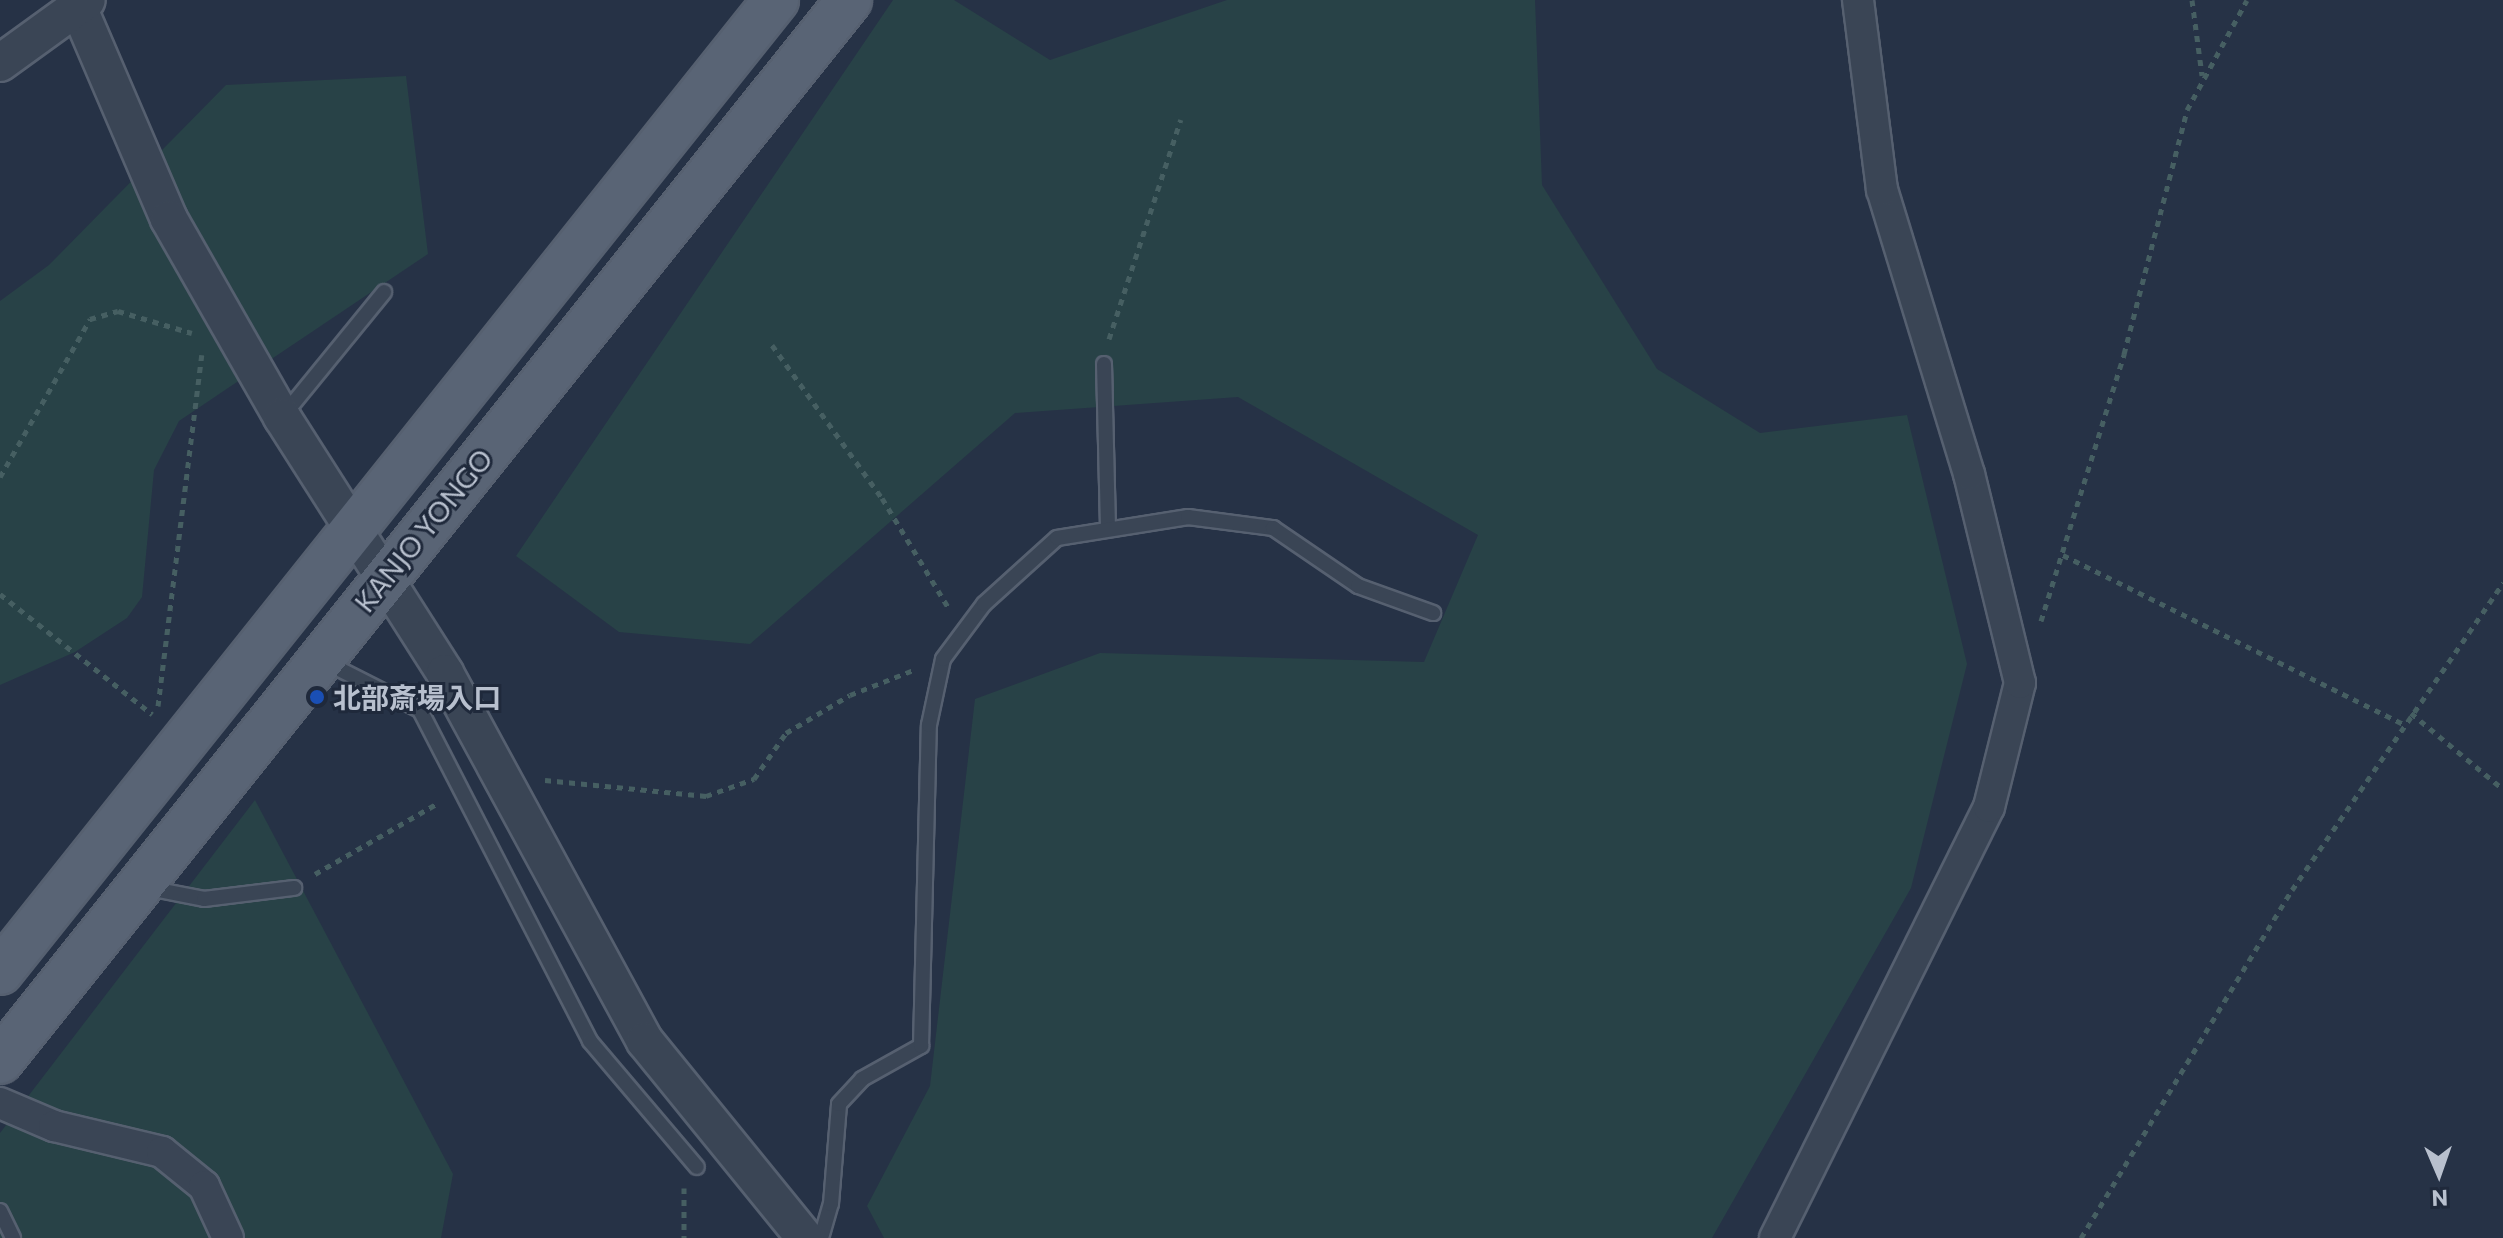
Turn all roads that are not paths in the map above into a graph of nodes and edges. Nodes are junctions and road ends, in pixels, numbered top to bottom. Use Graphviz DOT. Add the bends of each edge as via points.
graph roads {
  1 [pos="776,0"];
  2 [pos="849,0"];
  3 [pos="1858,0"];
  4 [pos="83,4"];
  5 [pos="0,63"];
  6 [pos="384,292"];
  7 [pos="1104,364"];
  8 [pos="282,417"];
  9 [pos="1108,526"];
  10 [pos="353,528"];
  11 [pos="386,576"];
  12 [pos="1433,613"];
  13 [pos="320,659"];
  14 [pos="139,886"];
  15 [pos="294,888"];
  16 [pos="0,972"];
  17 [pos="0,1061"];
  18 [pos="0,1103"];
  19 [pos="697,1167"];
  20 [pos="0,1211"];
  21 [pos="13,1238"];
  22 [pos="228,1238"];
  23 [pos="805,1238"];
  24 [pos="821,1238"];
  25 [pos="1775,1238"];
  1 -- 10 [label="main road, KANJO YONGO"];
  2 -- 11 [label="main road, KANJO YONGO"];
  3 -- 25 [label="street" via="1882,190 1969,474 2020,683 1989,807"];
  4 -- 5 [label="street"];
  4 -- 8 [label="street" via="169,219"];
  6 -- 8 [label="lane"];
  7 -- 9 [label="lane"];
  8 -- 10 [label="street"];
  9 -- 12 [label="lane" via="1188,517 1273,528 1358,586"];
  9 -- 24 [label="lane" via="1057,538 943,659 929,725 921,1046 862,1079 839,1104 831,1204"];
  10 -- 11 [label="street"];
  10 -- 16 [label="main road, KANJO YONGO"];
  11 -- 13 [label="main road, KANJO YONGO"];
  11 -- 23 [label="street" via="506,782 645,1041"];
  13 -- 14 [label="main road, KANJO YONGO"];
  13 -- 19 [label="lane" via="420,710 590,1041"];
  14 -- 15 [label="lane" via="204,899"];
  14 -- 17 [label="main road, KANJO YONGO"];
  18 -- 22 [label="street" via="77,1133 162,1152 204,1186"];
  20 -- 21 [label="lane"];
}
